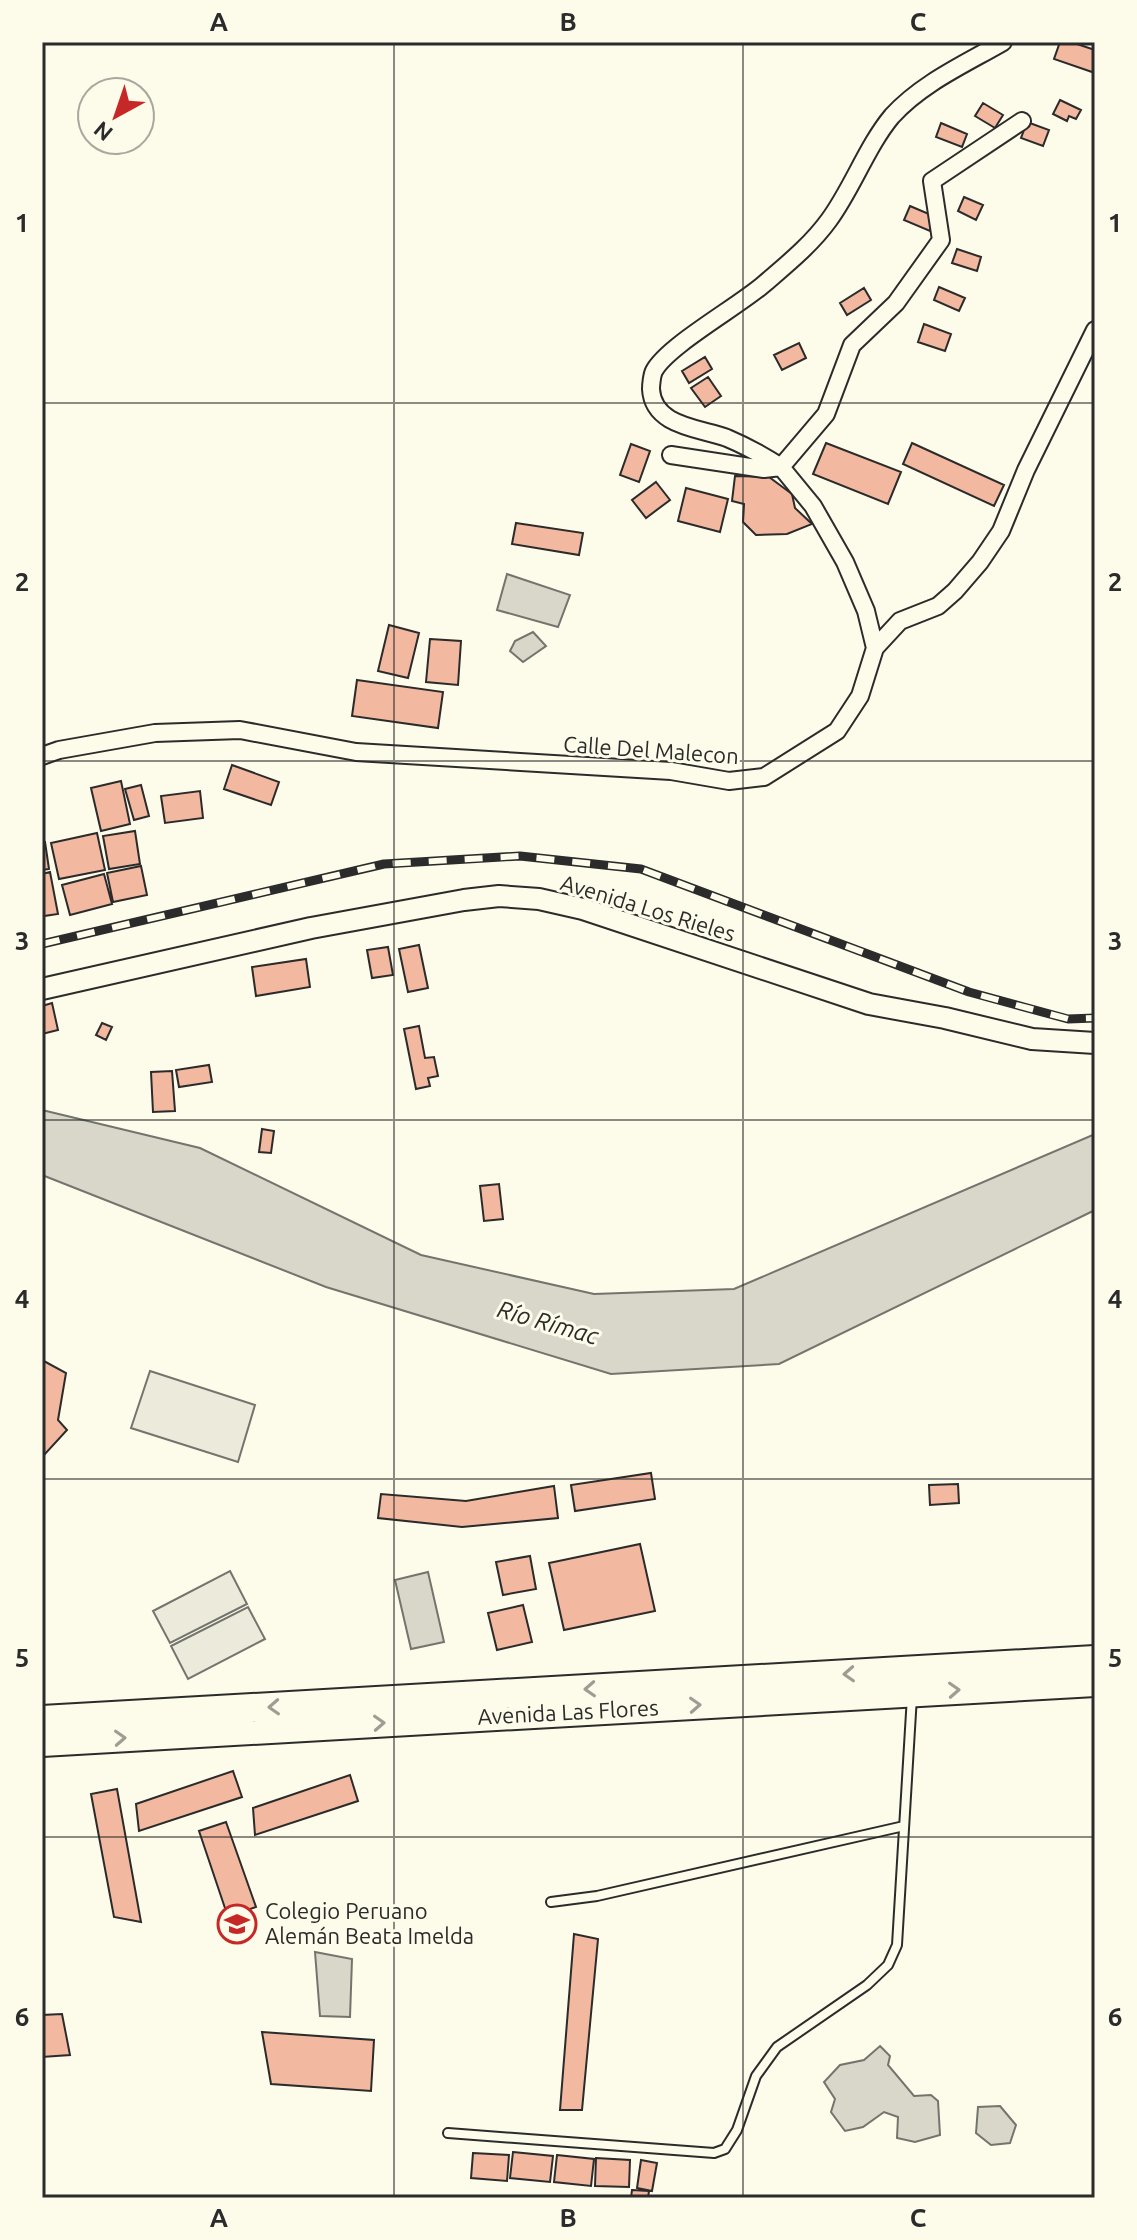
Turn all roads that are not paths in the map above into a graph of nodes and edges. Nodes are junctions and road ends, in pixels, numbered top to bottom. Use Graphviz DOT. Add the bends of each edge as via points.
graph roads {
  1 [pos="1003,42"];
  2 [pos="1022,121"];
  3 [pos="1095,330"];
  4 [pos="671,455"];
  5 [pos="781,467"];
  6 [pos="875,648"];
  7 [pos="42,756"];
  8 [pos="42,989"];
  9 [pos="1095,1043"];
  10 [pos="1095,1660"];
  11 [pos="912,1681"];
  12 [pos="1095,1682"];
  13 [pos="486,1706"];
  14 [pos="42,1720"];
  15 [pos="42,1742"];
  16 [pos="904,1826"];
  17 [pos="551,1902"];
  18 [pos="448,2133"];
  1 -- 5 [label="street" via="911,97 890,119 816,236 654,371 655,404 668,417 724,437"];
  2 -- 5 [label="street" via="932,181 941,240 896,303 852,345 826,414"];
  3 -- 6 [label="street" via="1001,531 980,562 938,606 900,621"];
  4 -- 5 [label="street"];
  5 -- 6 [label="street" via="807,498 845,562"];
  6 -- 7 [label="street, Calle Del Malecon" via="860,696 837,731 764,777 729,781 671,771 356,752 240,730 155,733"];
  8 -- 9 [label="street, Avenida Los Rieles" via="311,928 499,896 583,909 869,1004 1032,1039"];
  10 -- 11 [label="highway, Avenida Las Flores"];
  11 -- 12 [label="highway, Avenida Las Flores, one-way"];
  11 -- 13 [label="highway, Avenida Las Flores"];
  11 -- 16 [label="lane"];
  13 -- 14 [label="highway, Avenida Las Flores, one-way"];
  15 -- 13 [label="highway, Avenida Las Flores, one-way"];
  16 -- 17 [label="lane"];
  16 -- 18 [label="lane" via="897,1945 888,1965 777,2047 756,2076 725,2149 714,2153"];
}
